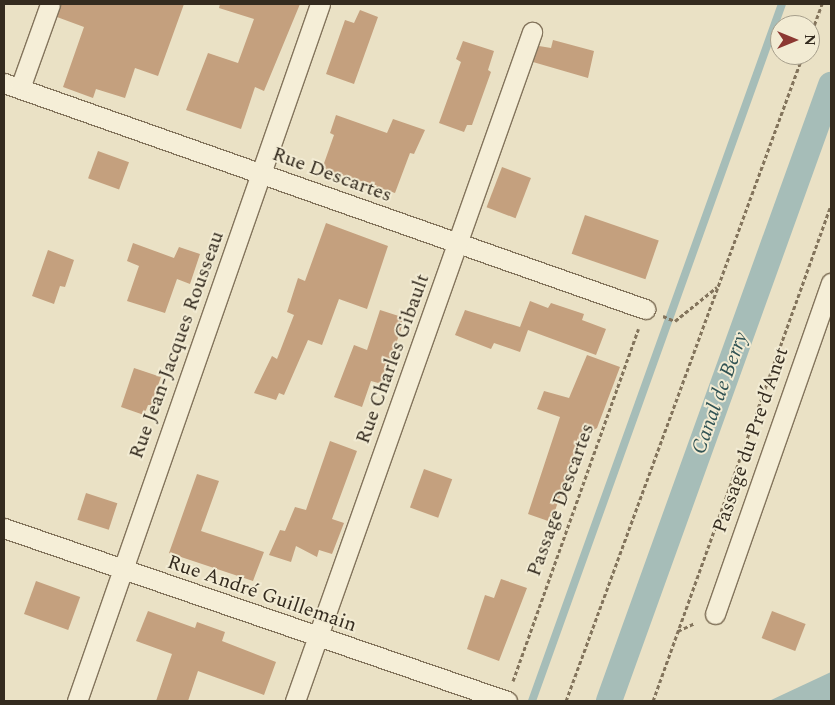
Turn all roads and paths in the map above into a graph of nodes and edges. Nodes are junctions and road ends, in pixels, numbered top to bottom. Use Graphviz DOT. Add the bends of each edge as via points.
graph roads {
  1 [pos="50,4"];
  2 [pos="320,4"];
  3 [pos="532,32"];
  4 [pos="799,65"];
  5 [pos="12,86"];
  6 [pos="262,174"];
  7 [pos="831,205"];
  8 [pos="458,244"];
  9 [pos="831,283"];
  10 [pos="718,286"];
  11 [pos="645,309"];
  12 [pos="675,321"];
  13 [pos="4,528"];
  14 [pos="121,569"];
  15 [pos="715,614"];
  16 [pos="318,637"];
  17 [pos="77,701"];
  18 [pos="295,701"];
  19 [pos="506,701"];
  20 [pos="566,701"];
  21 [pos="653,701"];
  1 -- 5 [label="street"];
  2 -- 6 [label="street, Rue Jean-Jacques Rousseau"];
  3 -- 8 [label="street, Rue Charles Gibault"];
  4 -- 10 [label="path"];
  5 -- 6 [label="street, Rue Descartes"];
  6 -- 8 [label="street, Rue Descartes"];
  6 -- 14 [label="street, Rue Jean-Jacques Rousseau"];
  7 -- 21 [label="path"];
  8 -- 11 [label="street, Rue Descartes"];
  8 -- 16 [label="street, Rue Charles Gibault"];
  9 -- 15 [label="street, Passage du Pre d’Anet"];
  10 -- 12 [label="path"];
  10 -- 20 [label="path"];
  11 -- 19 [label="path, Passage Descartes"];
  13 -- 14 [label="street, Rue André Guillemain"];
  14 -- 16 [label="street, Rue André Guillemain"];
  14 -- 17 [label="street, Rue Jean-Jacques Rousseau"];
  16 -- 18 [label="street, Rue Charles Gibault"];
  16 -- 19 [label="street, Rue André Guillemain"];
}
